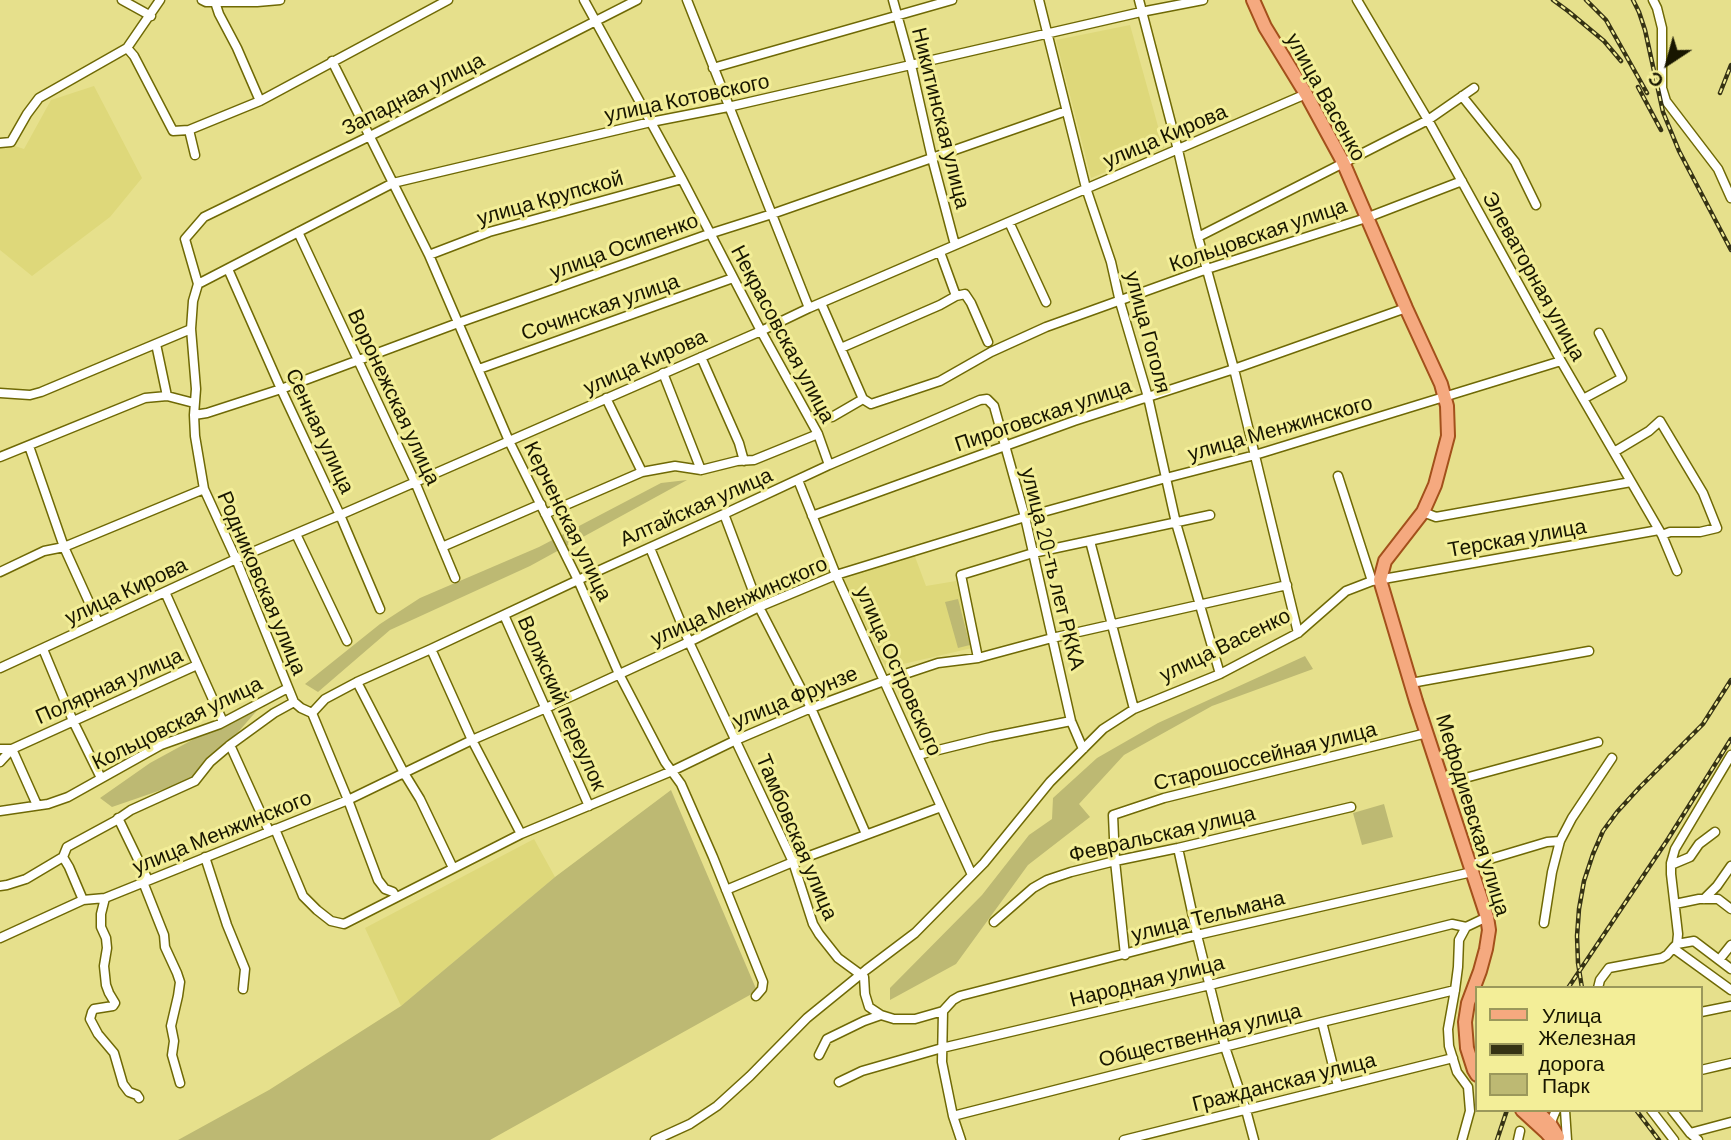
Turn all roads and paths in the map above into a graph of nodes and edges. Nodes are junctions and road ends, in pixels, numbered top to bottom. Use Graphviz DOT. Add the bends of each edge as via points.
graph roads {
  1 [pos="122,0"];
  2 [pos="160,0"];
  3 [pos="202,0"];
  4 [pos="280,0"];
  5 [pos="448,0"];
  6 [pos="584,0"];
  7 [pos="637,0"];
  8 [pos="687,0"];
  9 [pos="893,0"];
  10 [pos="952,0"];
  11 [pos="1038,0"];
  12 [pos="1139,0"];
  13 [pos="1203,0"];
  14 [pos="1253,0"];
  15 [pos="1357,0"];
  16 [pos="1653,0"];
  17 [pos="215,2"];
  18 [pos="1142,12"];
  19 [pos="151,16"];
  20 [pos="897,16"];
  21 [pos="595,20"];
  22 [pos="1046,34"];
  23 [pos="127,48"];
  24 [pos="332,61"];
  25 [pos="911,65"];
  26 [pos="713,68"];
  27 [pos="1474,88"];
  28 [pos="1306,94"];
  29 [pos="1462,96"];
  30 [pos="260,101"];
  31 [pos="728,107"];
  32 [pos="1066,111"];
  33 [pos="1427,120"];
  34 [pos="651,122"];
  35 [pos="188,130"];
  36 [pos="370,136"];
  37 [pos="0,143"];
  38 [pos="1178,149"];
  39 [pos="195,155"];
  40 [pos="932,158"];
  41 [pos="1342,162"];
  42 [pos="682,179"];
  43 [pos="1462,181"];
  44 [pos="393,183"];
  45 [pos="1086,188"];
  46 [pos="1731,198"];
  47 [pos="1536,205"];
  48 [pos="772,214"];
  49 [pos="204,217"];
  50 [pos="1366,218"];
  51 [pos="1009,222"];
  52 [pos="298,232"];
  53 [pos="709,234"];
  54 [pos="1198,237"];
  55 [pos="955,245"];
  56 [pos="940,251"];
  57 [pos="429,255"];
  58 [pos="228,269"];
  59 [pos="1207,269"];
  60 [pos="733,278"];
  61 [pos="198,284"];
  62 [pos="956,296"];
  63 [pos="1046,302"];
  64 [pos="1120,302"];
  65 [pos="821,303"];
  66 [pos="809,308"];
  67 [pos="1406,308"];
  68 [pos="458,323"];
  69 [pos="191,329"];
  70 [pos="761,331"];
  71 [pos="1599,333"];
  72 [pos="988,342"];
  73 [pos="156,344"];
  74 [pos="841,348"];
  75 [pos="701,357"];
  76 [pos="358,360"];
  77 [pos="1561,361"];
  78 [pos="479,369"];
  79 [pos="1234,369"];
  80 [pos="663,373"];
  81 [pos="281,389"];
  82 [pos="0,393"];
  83 [pos="167,396"];
  84 [pos="1147,397"];
  85 [pos="606,398"];
  86 [pos="1445,398"];
  87 [pos="863,399"];
  88 [pos="988,399"];
  89 [pos="1583,399"];
  90 [pos="194,403"];
  91 [pos="194,415"];
  92 [pos="834,415"];
  93 [pos="818,434"];
  94 [pos="509,441"];
  95 [pos="29,446"];
  96 [pos="1005,446"];
  97 [pos="1614,452"];
  98 [pos="1255,456"];
  99 [pos="0,457"];
  100 [pos="744,461"];
  101 [pos="829,465"];
  102 [pos="701,470"];
  103 [pos="642,472"];
  104 [pos="1338,476"];
  105 [pos="1166,478"];
  106 [pos="798,480"];
  107 [pos="415,482"];
  108 [pos="1631,482"];
  109 [pos="204,489"];
  110 [pos="541,504"];
  111 [pos="1423,512"];
  112 [pos="545,514"];
  113 [pos="724,514"];
  114 [pos="340,515"];
  115 [pos="1210,515"];
  116 [pos="812,516"];
  117 [pos="1025,517"];
  118 [pos="1176,523"];
  119 [pos="1661,533"];
  120 [pos="296,534"];
  121 [pos="1090,541"];
  122 [pos="64,547"];
  123 [pos="442,547"];
  124 [pos="650,548"];
  125 [pos="1033,553"];
  126 [pos="236,559"];
  127 [pos="1677,571"];
  128 [pos="0,572"];
  129 [pos="836,575"];
  130 [pos="455,578"];
  131 [pos="578,580"];
  132 [pos="1376,580"];
  133 [pos="1287,585"];
  134 [pos="165,592"];
  135 [pos="1199,605"];
  136 [pos="760,607"];
  137 [pos="380,609"];
  138 [pos="503,615"];
  139 [pos="98,622"];
  140 [pos="1112,626"];
  141 [pos="1298,633"];
  142 [pos="1052,638"];
  143 [pos="347,641"];
  144 [pos="689,642"];
  145 [pos="43,649"];
  146 [pos="431,649"];
  147 [pos="1589,651"];
  148 [pos="978,657"];
  149 [pos="197,665"];
  150 [pos="0,668"];
  151 [pos="620,674"];
  152 [pos="1220,674"];
  153 [pos="884,681"];
  154 [pos="357,682"];
  155 [pos="1411,683"];
  156 [pos="288,688"];
  157 [pos="294,702"];
  158 [pos="546,708"];
  159 [pos="811,708"];
  160 [pos="1134,709"];
  161 [pos="312,713"];
  162 [pos="73,721"];
  163 [pos="1071,721"];
  164 [pos="223,722"];
  165 [pos="1427,733"];
  166 [pos="472,740"];
  167 [pos="736,740"];
  168 [pos="1598,741"];
  169 [pos="230,745"];
  170 [pos="0,749"];
  171 [pos="12,749"];
  172 [pos="1083,749"];
  173 [pos="918,755"];
  174 [pos="1731,755"];
  175 [pos="1612,758"];
  176 [pos="0,762"];
  177 [pos="672,771"];
  178 [pos="404,773"];
  179 [pos="102,778"];
  180 [pos="1443,783"];
  181 [pos="348,800"];
  182 [pos="37,805"];
  183 [pos="589,806"];
  184 [pos="941,807"];
  185 [pos="1351,807"];
  186 [pos="0,811"];
  187 [pos="118,818"];
  188 [pos="272,830"];
  189 [pos="1715,832"];
  190 [pos="521,834"];
  191 [pos="866,834"];
  192 [pos="1560,841"];
  193 [pos="1178,848"];
  194 [pos="63,858"];
  195 [pos="205,858"];
  196 [pos="1115,861"];
  197 [pos="793,862"];
  198 [pos="1671,865"];
  199 [pos="1731,866"];
  200 [pos="453,868"];
  201 [pos="1471,868"];
  202 [pos="972,875"];
  203 [pos="146,881"];
  204 [pos="0,886"];
  205 [pos="726,890"];
  206 [pos="396,897"];
  207 [pos="105,898"];
  208 [pos="1704,899"];
  209 [pos="83,900"];
  210 [pos="1675,904"];
  211 [pos="1731,909"];
  212 [pos="1487,917"];
  213 [pos="993,922"];
  214 [pos="1544,923"];
  215 [pos="1466,927"];
  216 [pos="1197,935"];
  217 [pos="0,938"];
  218 [pos="1731,945"];
  219 [pos="1675,946"];
  220 [pos="1125,955"];
  221 [pos="1719,960"];
  222 [pos="1731,969"];
  223 [pos="861,973"];
  224 [pos="1210,985"];
  225 [pos="1598,986"];
  226 [pos="243,989"];
  227 [pos="1455,990"];
  228 [pos="1731,990"];
  229 [pos="756,996"];
  230 [pos="1731,1006"];
  231 [pos="943,1011"];
  232 [pos="1703,1012"];
  233 [pos="881,1015"];
  234 [pos="1322,1021"];
  235 [pos="1226,1047"];
  236 [pos="942,1048"];
  237 [pos="819,1055"];
  238 [pos="1474,1055"];
  239 [pos="1453,1058"];
  240 [pos="1731,1063"];
  241 [pos="1703,1070"];
  242 [pos="1476,1073"];
  243 [pos="839,1082"];
  244 [pos="180,1083"];
  245 [pos="1338,1086"];
  246 [pos="139,1098"];
  247 [pos="1246,1110"];
  248 [pos="1525,1112"];
  249 [pos="1537,1112"];
  250 [pos="1555,1112"];
  251 [pos="1565,1112"];
  252 [pos="1653,1112"];
  253 [pos="1674,1112"];
  254 [pos="953,1116"];
  255 [pos="1731,1122"];
  256 [pos="1550,1132"];
  257 [pos="1694,1138"];
  258 [pos="655,1140"];
  259 [pos="961,1140"];
  260 [pos="1124,1140"];
  261 [pos="1254,1140"];
  262 [pos="1462,1140"];
  263 [pos="1559,1140"];
  264 [pos="1567,1140"];
  265 [pos="1674,1140"];
  1 -- 19 [label="street"];
  2 -- 19 [label="street"];
  3 -- 17 [label="street"];
  4 -- 17 [label="street"];
  5 -- 24 [label="street"];
  6 -- 21 [label="street, Некрасовская улица"];
  7 -- 21 [label="street, Западная улица"];
  8 -- 26 [label="street"];
  9 -- 20 [label="street, Никитинская улица"];
  10 -- 20 [label="street"];
  11 -- 22 [label="street, улица Гоголя"];
  12 -- 18 [label="street"];
  13 -- 18 [label="street, улица Котовского"];
  14 -- 28 [label="main road, улица Васенко"];
  15 -- 33 [label="street, Элеваторная улица"];
  16 -- 46 [label="street" via="1662,28 1666,101 1718,169"];
  17 -- 30 [label="street"];
  18 -- 22 [label="street, улица Котовского"];
  18 -- 38 [label="street"];
  19 -- 23 [label="street"];
  20 -- 25 [label="street, Никитинская улица"];
  20 -- 26 [label="street"];
  21 -- 34 [label="street, Некрасовская улица"];
  21 -- 36 [label="street, Западная улица"];
  22 -- 25 [label="street, улица Котовского"];
  22 -- 32 [label="street, улица Гоголя"];
  23 -- 35 [label="street" via="173,131"];
  23 -- 37 [label="street" via="39,98 12,142"];
  24 -- 30 [label="street"];
  24 -- 36 [label="street, Керченская улица"];
  25 -- 31 [label="street, улица Котовского"];
  25 -- 40 [label="street, Никитинская улица"];
  26 -- 31 [label="street"];
  27 -- 29 [label="street"];
  28 -- 38 [label="street, улица Кирова"];
  28 -- 41 [label="main road, улица Васенко"];
  29 -- 33 [label="street"];
  29 -- 47 [label="street" via="1516,162"];
  30 -- 35 [label="street"];
  31 -- 34 [label="street, улица Котовского"];
  31 -- 48 [label="street"];
  32 -- 40 [label="street, улица Осипенко"];
  32 -- 45 [label="street, улица Гоголя"];
  33 -- 41 [label="street"];
  33 -- 43 [label="street, Элеваторная улица"];
  34 -- 42 [label="street, Некрасовская улица"];
  34 -- 44 [label="street, улица Котовского"];
  35 -- 39 [label="street"];
  36 -- 44 [label="street, Керченская улица"];
  36 -- 49 [label="street, Западная улица"];
  38 -- 45 [label="street, улица Кирова"];
  38 -- 54 [label="street"];
  40 -- 48 [label="street, улица Осипенко"];
  40 -- 55 [label="street, Никитинская улица"];
  41 -- 50 [label="main road, улица Васенко"];
  41 -- 54 [label="street"];
  42 -- 53 [label="street, Некрасовская улица"];
  42 -- 57 [label="street, улица Крупской" via="489,232"];
  43 -- 50 [label="street, Кольцовская улица"];
  43 -- 77 [label="street, Элеваторная улица"];
  44 -- 52 [label="street, улица Котовского"];
  44 -- 57 [label="street, Керченская улица"];
  45 -- 51 [label="street, улица Кирова"];
  45 -- 64 [label="street, улица Гоголя"];
  48 -- 53 [label="street, улица Осипенко"];
  48 -- 66 [label="street"];
  49 -- 61 [label="street, Родниковская улица" via="185,239"];
  50 -- 59 [label="street, Кольцовская улица"];
  50 -- 67 [label="main road, улица Васенко"];
  51 -- 55 [label="street, улица Кирова"];
  51 -- 63 [label="street"];
  52 -- 58 [label="street, улица Котовского"];
  52 -- 76 [label="street, Воронежская улица"];
  53 -- 60 [label="street, Некрасовская улица"];
  53 -- 68 [label="street, улица Осипенко"];
  54 -- 59 [label="street"];
  55 -- 56 [label="street, улица Кирова"];
  56 -- 62 [label="street"];
  56 -- 65 [label="street, улица Кирова"];
  57 -- 68 [label="street, Керченская улица"];
  58 -- 61 [label="street, улица Котовского"];
  58 -- 81 [label="street, Сенная улица"];
  59 -- 64 [label="street, Кольцовская улица"];
  59 -- 79 [label="street"];
  60 -- 70 [label="street, Некрасовская улица"];
  60 -- 78 [label="street, Сочинская улица"];
  61 -- 69 [label="street, Родниковская улица"];
  62 -- 72 [label="street" via="965,294"];
  62 -- 74 [label="street"];
  64 -- 84 [label="street, улица Гоголя"];
  64 -- 87 [label="street, Кольцовская улица" via="1046,327 940,381 871,404"];
  65 -- 66 [label="street, улица Кирова"];
  65 -- 74 [label="street"];
  66 -- 70 [label="street, улица Кирова"];
  67 -- 79 [label="street, Пироговская улица"];
  67 -- 86 [label="main road, улица Васенко"];
  68 -- 76 [label="street, улица Осипенко"];
  68 -- 78 [label="street, Керченская улица"];
  69 -- 73 [label="street"];
  69 -- 90 [label="street, Родниковская улица"];
  70 -- 75 [label="street, улица Кирова"];
  70 -- 93 [label="street, Некрасовская улица"];
  71 -- 89 [label="street" via="1622,378"];
  73 -- 82 [label="street" via="41,392"];
  73 -- 83 [label="street"];
  74 -- 87 [label="street"];
  75 -- 80 [label="street, улица Кирова"];
  75 -- 100 [label="street"];
  76 -- 81 [label="street, улица Осипенко"];
  76 -- 107 [label="street, Воронежская улица"];
  77 -- 86 [label="street, улица Менжинского"];
  77 -- 89 [label="street, Элеваторная улица"];
  78 -- 94 [label="street, Керченская улица"];
  79 -- 84 [label="street, Пироговская улица"];
  79 -- 98 [label="street"];
  80 -- 85 [label="street, улица Кирова"];
  80 -- 102 [label="street"];
  81 -- 91 [label="street, улица Осипенко"];
  81 -- 114 [label="street, Сенная улица"];
  83 -- 90 [label="street"];
  83 -- 95 [label="street" via="145,398"];
  84 -- 96 [label="street, Пироговская улица"];
  84 -- 105 [label="street, улица Гоголя"];
  85 -- 94 [label="street, улица Кирова"];
  85 -- 103 [label="street"];
  86 -- 98 [label="street, улица Менжинского"];
  86 -- 111 [label="main road, улица Васенко" via="1448,436"];
  87 -- 92 [label="street, Кольцовская улица"];
  88 -- 96 [label="street, улица 20-ть лет РККА"];
  88 -- 101 [label="street, Алтайская улица"];
  89 -- 97 [label="street, Элеваторная улица"];
  90 -- 91 [label="street, Родниковская улица"];
  91 -- 109 [label="street, Родниковская улица"];
  93 -- 100 [label="street"];
  93 -- 101 [label="street, Некрасовская улица"];
  94 -- 107 [label="street, улица Кирова"];
  94 -- 110 [label="street, Керченская улица"];
  95 -- 99 [label="street"];
  95 -- 122 [label="street"];
  96 -- 116 [label="street, Пироговская улица"];
  96 -- 117 [label="street, улица 20-ть лет РККА"];
  97 -- 108 [label="street, Элеваторная улица"];
  97 -- 119 [label="street, Терская улица" via="1660,421 1703,494 1717,528"];
  98 -- 105 [label="street, улица Менжинского"];
  98 -- 133 [label="street"];
  100 -- 102 [label="street"];
  101 -- 106 [label="street, Алтайская улица"];
  102 -- 103 [label="street" via="675,466"];
  103 -- 112 [label="street"];
  104 -- 132 [label="street"];
  105 -- 117 [label="street, улица Менжинского"];
  105 -- 118 [label="street, улица Гоголя"];
  106 -- 113 [label="street, Алтайская улица"];
  106 -- 116 [label="street, улица Островского"];
  107 -- 114 [label="street, улица Кирова"];
  107 -- 123 [label="street, Воронежская улица"];
  108 -- 111 [label="street" via="1436,517"];
  108 -- 119 [label="street, Элеваторная улица"];
  109 -- 122 [label="street"];
  109 -- 126 [label="street, Родниковская улица"];
  110 -- 112 [label="street, Керченская улица"];
  110 -- 123 [label="street"];
  111 -- 132 [label="main road, улица Васенко"];
  112 -- 131 [label="street, Керченская улица"];
  113 -- 124 [label="street, Алтайская улица"];
  113 -- 136 [label="street"];
  114 -- 120 [label="street, улица Кирова"];
  114 -- 137 [label="street, Сенная улица"];
  115 -- 118 [label="street"];
  116 -- 129 [label="street, улица Островского"];
  117 -- 125 [label="street, улица 20-ть лет РККА"];
  117 -- 129 [label="street, улица Менжинского"];
  118 -- 121 [label="street"];
  118 -- 135 [label="street, улица Гоголя"];
  119 -- 127 [label="street, Элеваторная улица"];
  119 -- 132 [label="street, Терская улица"];
  120 -- 126 [label="street, улица Кирова"];
  120 -- 143 [label="street"];
  121 -- 125 [label="street"];
  121 -- 140 [label="street"];
  122 -- 128 [label="street" via="44,551"];
  122 -- 139 [label="street"];
  123 -- 130 [label="street, Воронежская улица"];
  124 -- 131 [label="street, Алтайская улица"];
  124 -- 144 [label="street, Тамбовская улица"];
  125 -- 142 [label="street, улица 20-ть лет РККА"];
  125 -- 148 [label="street" via="961,575"];
  126 -- 134 [label="street, улица Кирова"];
  126 -- 156 [label="street, Родниковская улица"];
  129 -- 136 [label="street, улица Менжинского"];
  129 -- 153 [label="street, улица Островского"];
  131 -- 138 [label="street, Алтайская улица"];
  131 -- 151 [label="street, Керченская улица"];
  132 -- 141 [label="street, улица Васенко" via="1346,591"];
  132 -- 155 [label="main road, Мефодиевская улица"];
  133 -- 135 [label="street, улица Фрунзе"];
  133 -- 141 [label="street"];
  134 -- 139 [label="street, улица Кирова"];
  134 -- 149 [label="street"];
  135 -- 140 [label="street, улица Фрунзе"];
  135 -- 152 [label="street, улица Гоголя"];
  136 -- 144 [label="street, улица Менжинского"];
  136 -- 159 [label="street"];
  138 -- 146 [label="street, Алтайская улица"];
  138 -- 158 [label="street, Волжский переулок"];
  139 -- 145 [label="street, улица Кирова"];
  140 -- 142 [label="street, улица Фрунзе"];
  140 -- 160 [label="street"];
  141 -- 152 [label="street, улица Васенко"];
  142 -- 148 [label="street, улица Фрунзе"];
  142 -- 163 [label="street, улица 20-ть лет РККА"];
  144 -- 151 [label="street, улица Менжинского"];
  144 -- 167 [label="street, Тамбовская улица"];
  145 -- 150 [label="street, улица Кирова"];
  145 -- 162 [label="street"];
  146 -- 154 [label="street, Алтайская улица"];
  146 -- 166 [label="street"];
  147 -- 155 [label="street"];
  148 -- 153 [label="street, улица Фрунзе" via="938,663"];
  149 -- 162 [label="street, Полярная улица"];
  149 -- 164 [label="street"];
  151 -- 158 [label="street, улица Менжинского"];
  151 -- 177 [label="street, Керченская улица"];
  152 -- 160 [label="street, улица Васенко"];
  153 -- 159 [label="street, улица Фрунзе"];
  153 -- 173 [label="street, улица Островского"];
  154 -- 161 [label="street, Алтайская улица" via="325,699"];
  154 -- 178 [label="street"];
  155 -- 165 [label="main road, Мефодиевская улица"];
  156 -- 157 [label="street, Родниковская улица"];
  156 -- 164 [label="street, Кольцовская улица"];
  157 -- 161 [label="street, Родниковская улица"];
  157 -- 169 [label="street, Кольцовская улица"];
  158 -- 166 [label="street, улица Менжинского"];
  158 -- 183 [label="street, Волжский переулок"];
  159 -- 167 [label="street, улица Фрунзе"];
  159 -- 191 [label="street"];
  160 -- 172 [label="street, улица Васенко"];
  161 -- 181 [label="street"];
  162 -- 171 [label="street, Полярная улица"];
  162 -- 179 [label="street"];
  163 -- 172 [label="street, улица 20-ть лет РККА"];
  163 -- 173 [label="street"];
  164 -- 179 [label="street, Кольцовская улица" via="161,745"];
  165 -- 180 [label="main road, Мефодиевская улица"];
  165 -- 196 [label="street, Старошоссейная улица" via="1113,815"];
  166 -- 178 [label="street, улица Менжинского"];
  166 -- 190 [label="street"];
  167 -- 177 [label="street, улица Фрунзе"];
  167 -- 197 [label="street, Тамбовская улица"];
  168 -- 180 [label="street"];
  169 -- 187 [label="street, Кольцовская улица" via="195,781"];
  169 -- 188 [label="street"];
  170 -- 171 [label="street"];
  171 -- 176 [label="street, Полярная улица"];
  171 -- 182 [label="street"];
  172 -- 202 [label="street, улица Васенко"];
  173 -- 184 [label="street, улица Островского"];
  174 -- 198 [label="street" via="1675,849"];
  175 -- 192 [label="street"];
  177 -- 183 [label="street, улица Фрунзе"];
  177 -- 205 [label="street, Керченская улица"];
  178 -- 181 [label="street, улица Менжинского"];
  178 -- 200 [label="street"];
  179 -- 182 [label="street, Кольцовская улица" via="68,797"];
  180 -- 201 [label="main road, Мефодиевская улица"];
  181 -- 188 [label="street, улица Менжинского"];
  181 -- 206 [label="street" via="378,880"];
  182 -- 186 [label="street, Кольцовская улица"];
  183 -- 190 [label="street, улица Фрунзе"];
  184 -- 191 [label="street"];
  184 -- 202 [label="street, улица Островского"];
  185 -- 193 [label="street, Февральская улица"];
  187 -- 194 [label="street, Кольцовская улица" via="67,847"];
  187 -- 203 [label="street"];
  188 -- 195 [label="street, улица Менжинского"];
  188 -- 206 [label="street, улица Фрунзе" via="303,896 331,921 344,924"];
  189 -- 198 [label="street" via="1690,857"];
  190 -- 200 [label="street, улица Фрунзе"];
  191 -- 197 [label="street"];
  192 -- 201 [label="street, улица Тельмана"];
  192 -- 214 [label="street"];
  193 -- 196 [label="street, Февральская улица"];
  193 -- 216 [label="street"];
  194 -- 204 [label="street, Кольцовская улица"];
  194 -- 209 [label="street"];
  195 -- 203 [label="street, улица Менжинского"];
  195 -- 226 [label="street" via="245,969"];
  196 -- 213 [label="street, Февральская улица" via="1046,880"];
  196 -- 220 [label="street"];
  197 -- 205 [label="street"];
  197 -- 223 [label="street, Тамбовская улица" via="819,934 844,964"];
  198 -- 210 [label="street"];
  199 -- 208 [label="street"];
  200 -- 206 [label="street, улица Фрунзе"];
  201 -- 212 [label="main road, Мефодиевская улица"];
  201 -- 216 [label="street, улица Тельмана"];
  202 -- 223 [label="street, улица Васенко" via="915,933"];
  203 -- 207 [label="street, улица Менжинского"];
  203 -- 244 [label="street" via="180,982 171,1026 172,1055"];
  205 -- 229 [label="street, Керченская улица" via="763,982"];
  207 -- 209 [label="street, улица Менжинского"];
  207 -- 246 [label="street" via="101,914 107,948 104,966 115,1003 94,1009 90,1019 114,1053 123,1084"];
  208 -- 210 [label="street"];
  208 -- 211 [label="street" via="1718,899"];
  209 -- 217 [label="street, улица Менжинского"];
  210 -- 219 [label="street"];
  212 -- 215 [label="street"];
  212 -- 238 [label="main road, Мефодиевская улица" via="1486,949 1465,1022"];
  215 -- 224 [label="street, Народная улица" via="1452,924"];
  215 -- 227 [label="street" via="1459,940"];
  216 -- 220 [label="street, улица Тельмана"];
  216 -- 224 [label="street"];
  218 -- 221 [label="street"];
  219 -- 221 [label="street" via="1694,941"];
  219 -- 225 [label="street" via="1662,958 1606,969"];
  219 -- 228 [label="street"];
  220 -- 231 [label="street, улица Тельмана" via="960,996"];
  221 -- 222 [label="street"];
  223 -- 233 [label="street" via="869,1007"];
  223 -- 258 [label="street, улица Васенко" via="807,1018 717,1106"];
  224 -- 235 [label="street"];
  224 -- 236 [label="street, Народная улица"];
  227 -- 234 [label="street, Общественная улица"];
  227 -- 239 [label="street" via="1448,1029"];
  230 -- 232 [label="street"];
  231 -- 233 [label="street" via="915,1019"];
  231 -- 236 [label="street"];
  233 -- 237 [label="street" via="827,1039"];
  234 -- 235 [label="street, Общественная улица"];
  234 -- 245 [label="street"];
  235 -- 247 [label="street"];
  235 -- 254 [label="street, Общественная улица"];
  236 -- 243 [label="street, Народная улица"];
  236 -- 254 [label="street"];
  238 -- 242 [label="main road, Мефодиевская улица"];
  239 -- 245 [label="street, Гражданская улица"];
  239 -- 262 [label="street" via="1468,1087 1470,1111"];
  240 -- 241 [label="street"];
  245 -- 247 [label="street, Гражданская улица"];
  247 -- 260 [label="street, Гражданская улица"];
  247 -- 261 [label="street"];
  248 -- 256 [label="main road"];
  249 -- 256 [label="main road"];
  250 -- 256 [label="street"];
  251 -- 264 [label="street"];
  252 -- 265 [label="street"];
  253 -- 257 [label="street"];
  254 -- 259 [label="street"];
  255 -- 257 [label="street"];
  256 -- 263 [label="main road"];
}
